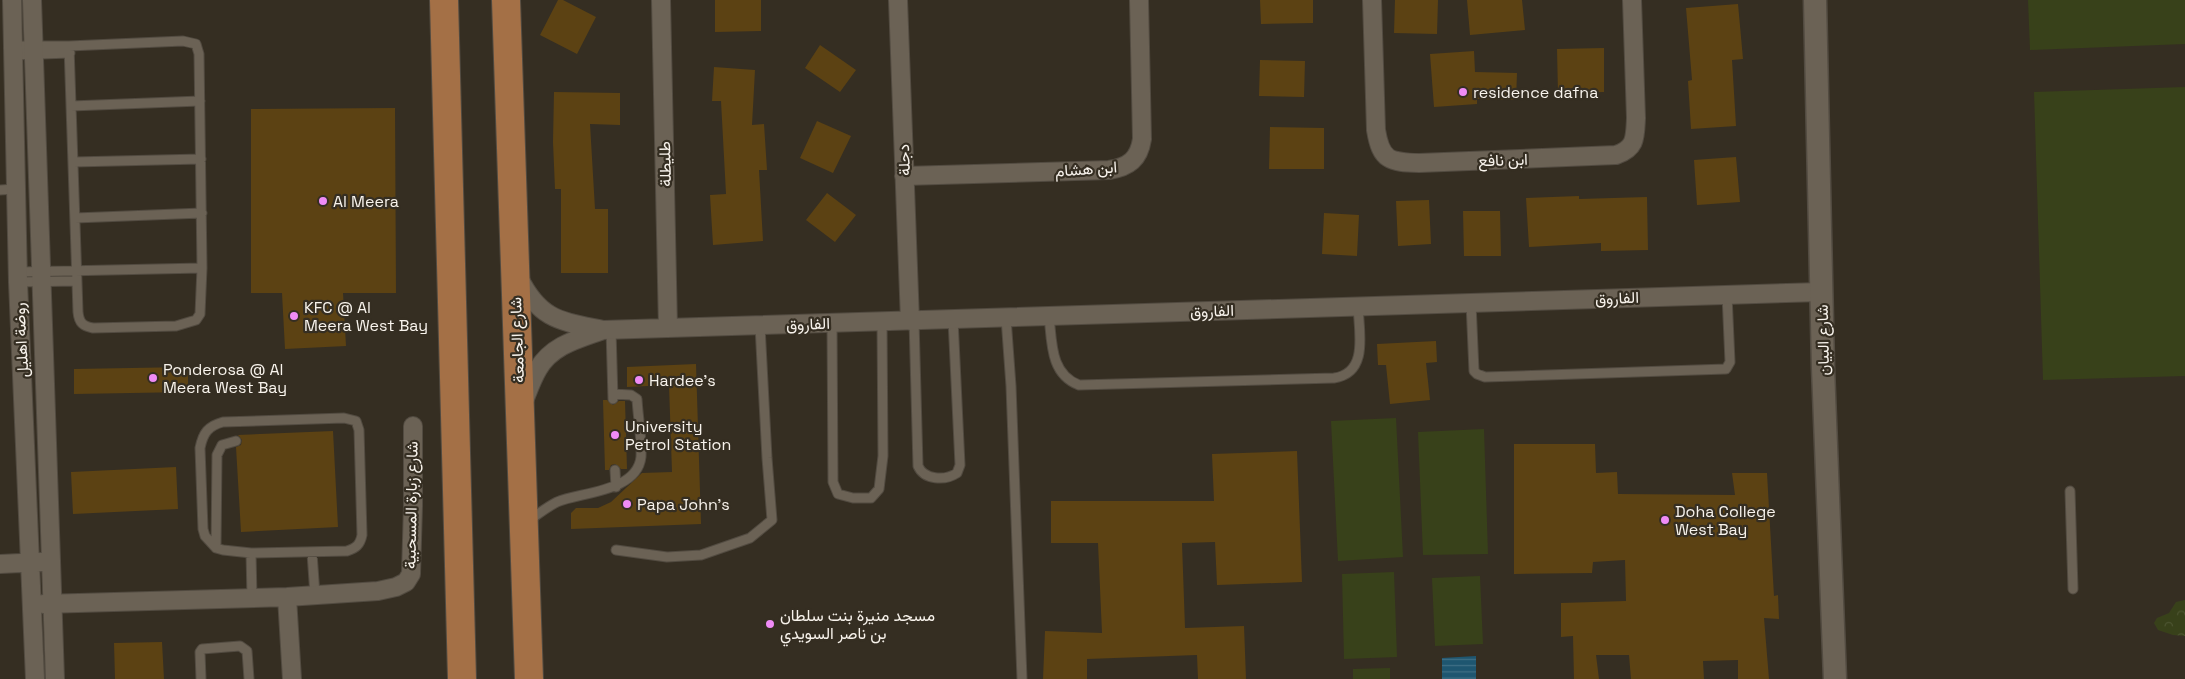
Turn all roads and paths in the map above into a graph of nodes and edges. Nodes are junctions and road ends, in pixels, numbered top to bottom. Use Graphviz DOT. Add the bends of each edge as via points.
graph roads {
  1 [pos="12,0"];
  2 [pos="32,0"];
  3 [pos="444,0"];
  4 [pos="506,0"];
  5 [pos="661,0"];
  6 [pos="898,0"];
  7 [pos="1139,0"];
  8 [pos="1372,0"];
  9 [pos="1632,0"];
  10 [pos="1815,0"];
  11 [pos="69,49"];
  12 [pos="14,50"];
  13 [pos="33,50"];
  14 [pos="200,101"];
  15 [pos="71,106"];
  16 [pos="201,159"];
  17 [pos="73,162"];
  18 [pos="904,176"];
  19 [pos="8,190"];
  20 [pos="202,214"];
  21 [pos="75,218"];
  22 [pos="202,268"];
  23 [pos="515,271"];
  24 [pos="77,276"];
  25 [pos="18,277"];
  26 [pos="43,277"];
  27 [pos="1822,292"];
  28 [pos="1727,295"];
  29 [pos="1471,303"];
  30 [pos="1358,306"];
  31 [pos="1049,316"];
  32 [pos="1006,318"];
  33 [pos="953,320"];
  34 [pos="912,321"];
  35 [pos="882,322"];
  36 [pos="832,323"];
  37 [pos="760,326"];
  38 [pos="668,328"];
  39 [pos="607,330"];
  40 [pos="519,411"];
  41 [pos="413,426"];
  42 [pos="236,441"];
  43 [pos="616,470"];
  44 [pos="616,487"];
  45 [pos="2070,492"];
  46 [pos="524,524"];
  47 [pos="216,548"];
  48 [pos="616,550"];
  49 [pos="251,552"];
  50 [pos="312,552"];
  51 [pos="52,562"];
  52 [pos="31,563"];
  53 [pos="0,564"];
  54 [pos="2073,589"];
  55 [pos="315,596"];
  56 [pos="287,597"];
  57 [pos="252,598"];
  58 [pos="33,604"];
  59 [pos="53,604"];
  60 [pos="36,679"];
  61 [pos="55,679"];
  62 [pos="201,679"];
  63 [pos="250,679"];
  64 [pos="292,679"];
  65 [pos="462,679"];
  66 [pos="529,679"];
  67 [pos="1022,679"];
  68 [pos="1835,679"];
  1 -- 12 [label="street, روضة اهليل"];
  2 -- 13 [label="street"];
  3 -- 65 [label="main road"];
  4 -- 23 [label="main road, شارع الجامعة"];
  5 -- 38 [label="street, طليطلة"];
  6 -- 18 [label="street, دجلة"];
  7 -- 18 [label="street, ابن هشام" via="1142,139 1137,158 1131,163 1109,170"];
  8 -- 9 [label="street, ابن نافع" via="1378,145 1381,152 1393,161 1419,163 1616,155 1627,151 1633,144 1636,118"];
  10 -- 27 [label="street, شارع البيان"];
  11 -- 13 [label="lane"];
  11 -- 14 [label="lane" via="194,42 198,48"];
  11 -- 15 [label="lane"];
  12 -- 13 [label="lane"];
  12 -- 19 [label="street, روضة اهليل"];
  13 -- 26 [label="street"];
  14 -- 15 [label="lane"];
  14 -- 16 [label="lane"];
  15 -- 17 [label="lane"];
  16 -- 17 [label="lane"];
  16 -- 20 [label="lane"];
  17 -- 21 [label="lane"];
  18 -- 34 [label="street, دجلة"];
  19 -- 25 [label="street, روضة اهليل"];
  20 -- 21 [label="lane"];
  20 -- 22 [label="lane"];
  21 -- 24 [label="lane"];
  22 -- 24 [label="lane"];
  22 -- 24 [label="lane" via="200,314 196,320 176,326 85,327 78,319"];
  23 -- 39 [label="street, الفاروق" via="526,292 544,312 562,322"];
  23 -- 40 [label="main road, شارع الجامعة"];
  24 -- 26 [label="lane"];
  25 -- 26 [label="lane"];
  25 -- 52 [label="street, روضة اهليل"];
  26 -- 51 [label="street"];
  27 -- 28 [label="street, الفاروق"];
  27 -- 68 [label="street, شارع البيان"];
  28 -- 29 [label="street, الفاروق"];
  28 -- 29 [label="lane" via="1730,362 1726,369 1484,377 1474,371"];
  29 -- 30 [label="street, الفاروق"];
  30 -- 31 [label="street, الفاروق"];
  30 -- 31 [label="lane" via="1359,359 1350,373 1334,378 1079,385 1065,378 1056,365"];
  31 -- 32 [label="street, الفاروق"];
  32 -- 33 [label="street, الفاروق"];
  32 -- 67 [label="lane"];
  33 -- 34 [label="street, الفاروق"];
  33 -- 34 [label="lane" via="960,464 953,476 940,477 926,476 918,466"];
  34 -- 35 [label="street, الفاروق"];
  35 -- 36 [label="street, الفاروق"];
  35 -- 36 [label="lane" via="883,456 879,489 871,498 838,494 833,482"];
  36 -- 37 [label="street, الفاروق"];
  37 -- 38 [label="street, الفاروق"];
  37 -- 48 [label="lane" via="772,520 750,538 701,555 667,557"];
  38 -- 39 [label="street, الفاروق"];
  39 -- 40 [label="street, الفاروق" via="570,342 546,358 537,370"];
  39 -- 44 [label="lane" via="613,397 631,394 637,399 641,457 632,474"];
  40 -- 46 [label="main road, شارع الجامعة"];
  41 -- 55 [label="street, شارع زبارة المسحبية" via="411,574 406,582 396,587"];
  42 -- 47 [label="lane" via="222,445 217,455"];
  43 -- 44 [label="lane"];
  44 -- 46 [label="lane" via="555,503"];
  45 -- 54 [label="lane"];
  46 -- 66 [label="main road, شارع الجامعة"];
  47 -- 49 [label="lane"];
  47 -- 50 [label="lane" via="203,529 200,448 207,430 223,422 351,418 356,421 358,430 361,543 347,551"];
  49 -- 50 [label="lane"];
  49 -- 57 [label="lane"];
  50 -- 55 [label="lane"];
  51 -- 52 [label="street"];
  51 -- 59 [label="street"];
  52 -- 53 [label="street"];
  52 -- 58 [label="street, روضة اهليل"];
  55 -- 56 [label="street, شارع زبارة المسحبية"];
  56 -- 57 [label="street, شارع زبارة المسحبية"];
  56 -- 64 [label="street"];
  57 -- 59 [label="street, شارع زبارة المسحبية"];
  58 -- 59 [label="street, شارع زبارة المسحبية"];
  58 -- 60 [label="street, روضة اهليل"];
  59 -- 61 [label="street"];
  62 -- 63 [label="lane" via="202,649 240,646 247,651"];
}
